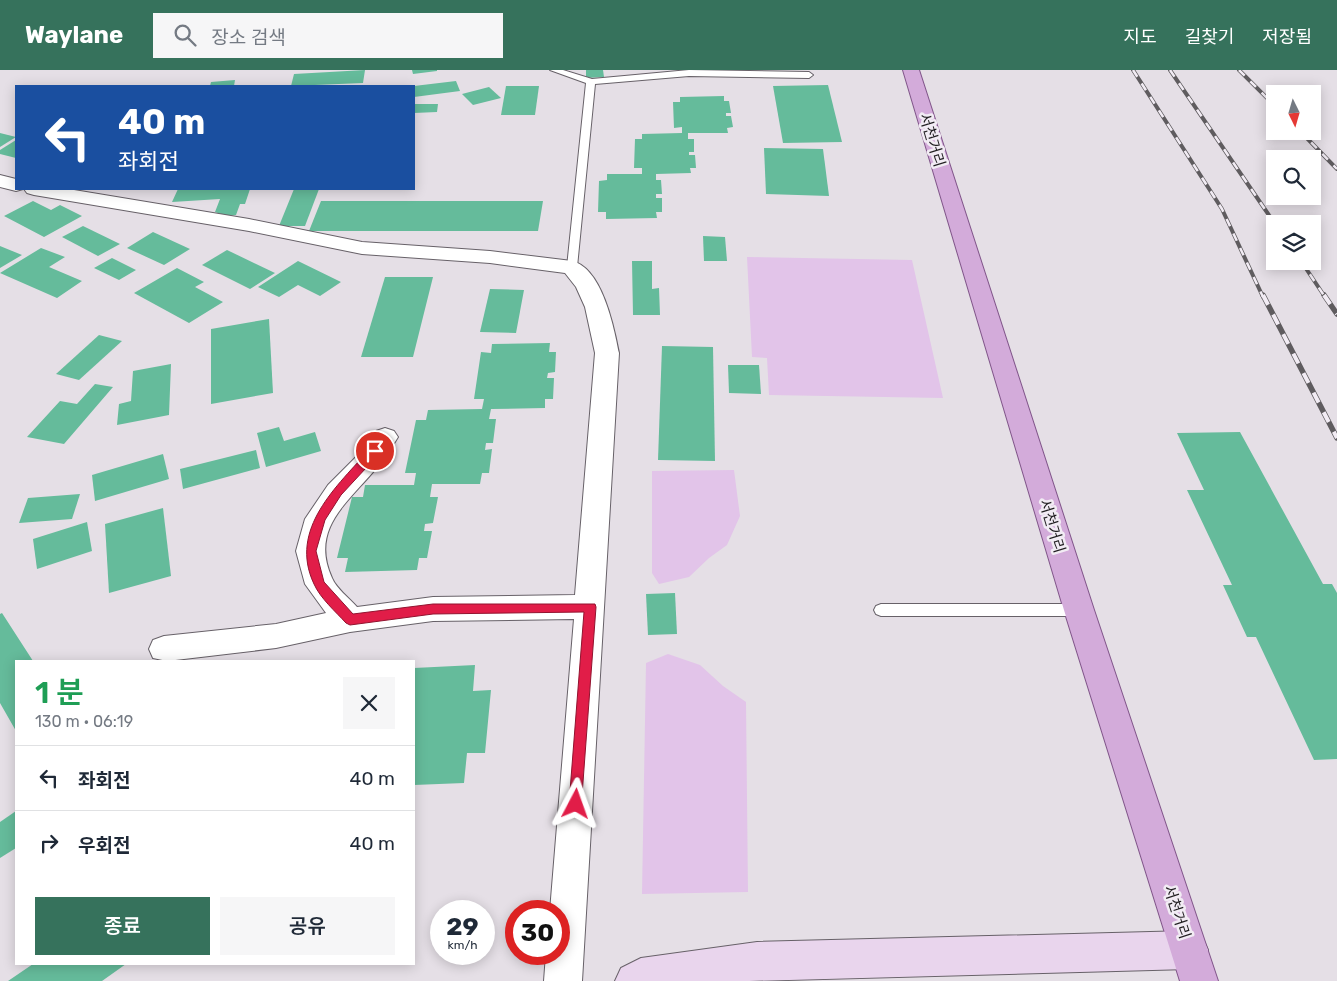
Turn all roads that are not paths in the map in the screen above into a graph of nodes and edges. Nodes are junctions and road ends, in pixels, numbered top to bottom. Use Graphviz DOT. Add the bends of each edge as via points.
graph roads {
  1 [pos="554,70"];
  2 [pos="911,70"];
  3 [pos="690,72"];
  4 [pos="809,75"];
  5 [pos="592,82"];
  6 [pos="0,182"];
  7 [pos="15,185"];
  8 [pos="40,190"];
  9 [pos="572,267"];
  10 [pos="385,437"];
  11 [pos="590,607"];
  12 [pos="881,610"];
  13 [pos="1078,610"];
  14 [pos="350,620"];
  15 [pos="164,648"];
  16 [pos="1194,966"];
  17 [pos="563,981"];
  18 [pos="634,981"];
  1 -- 5 [label="lane"];
  2 -- 13 [label="main road, 서천거리"];
  3 -- 4 [label="lane"];
  3 -- 5 [label="lane"];
  5 -- 9 [label="lane"];
  6 -- 7 [label="street"];
  8 -- 9 [label="street" via="249,225 362,248 490,257"];
  9 -- 11 [label="street" via="586,282 601,312 607,353"];
  10 -- 14 [label="street" via="364,465 337,492 320,519 310,551 319,584"];
  11 -- 14 [label="street" via="433,609"];
  11 -- 17 [label="street"];
  12 -- 13 [label="lane"];
  13 -- 16 [label="main road, 서천거리"];
  14 -- 15 [label="street" via="276,636"];
  16 -- 18 [label="street" via="757,961 641,977"];
}
